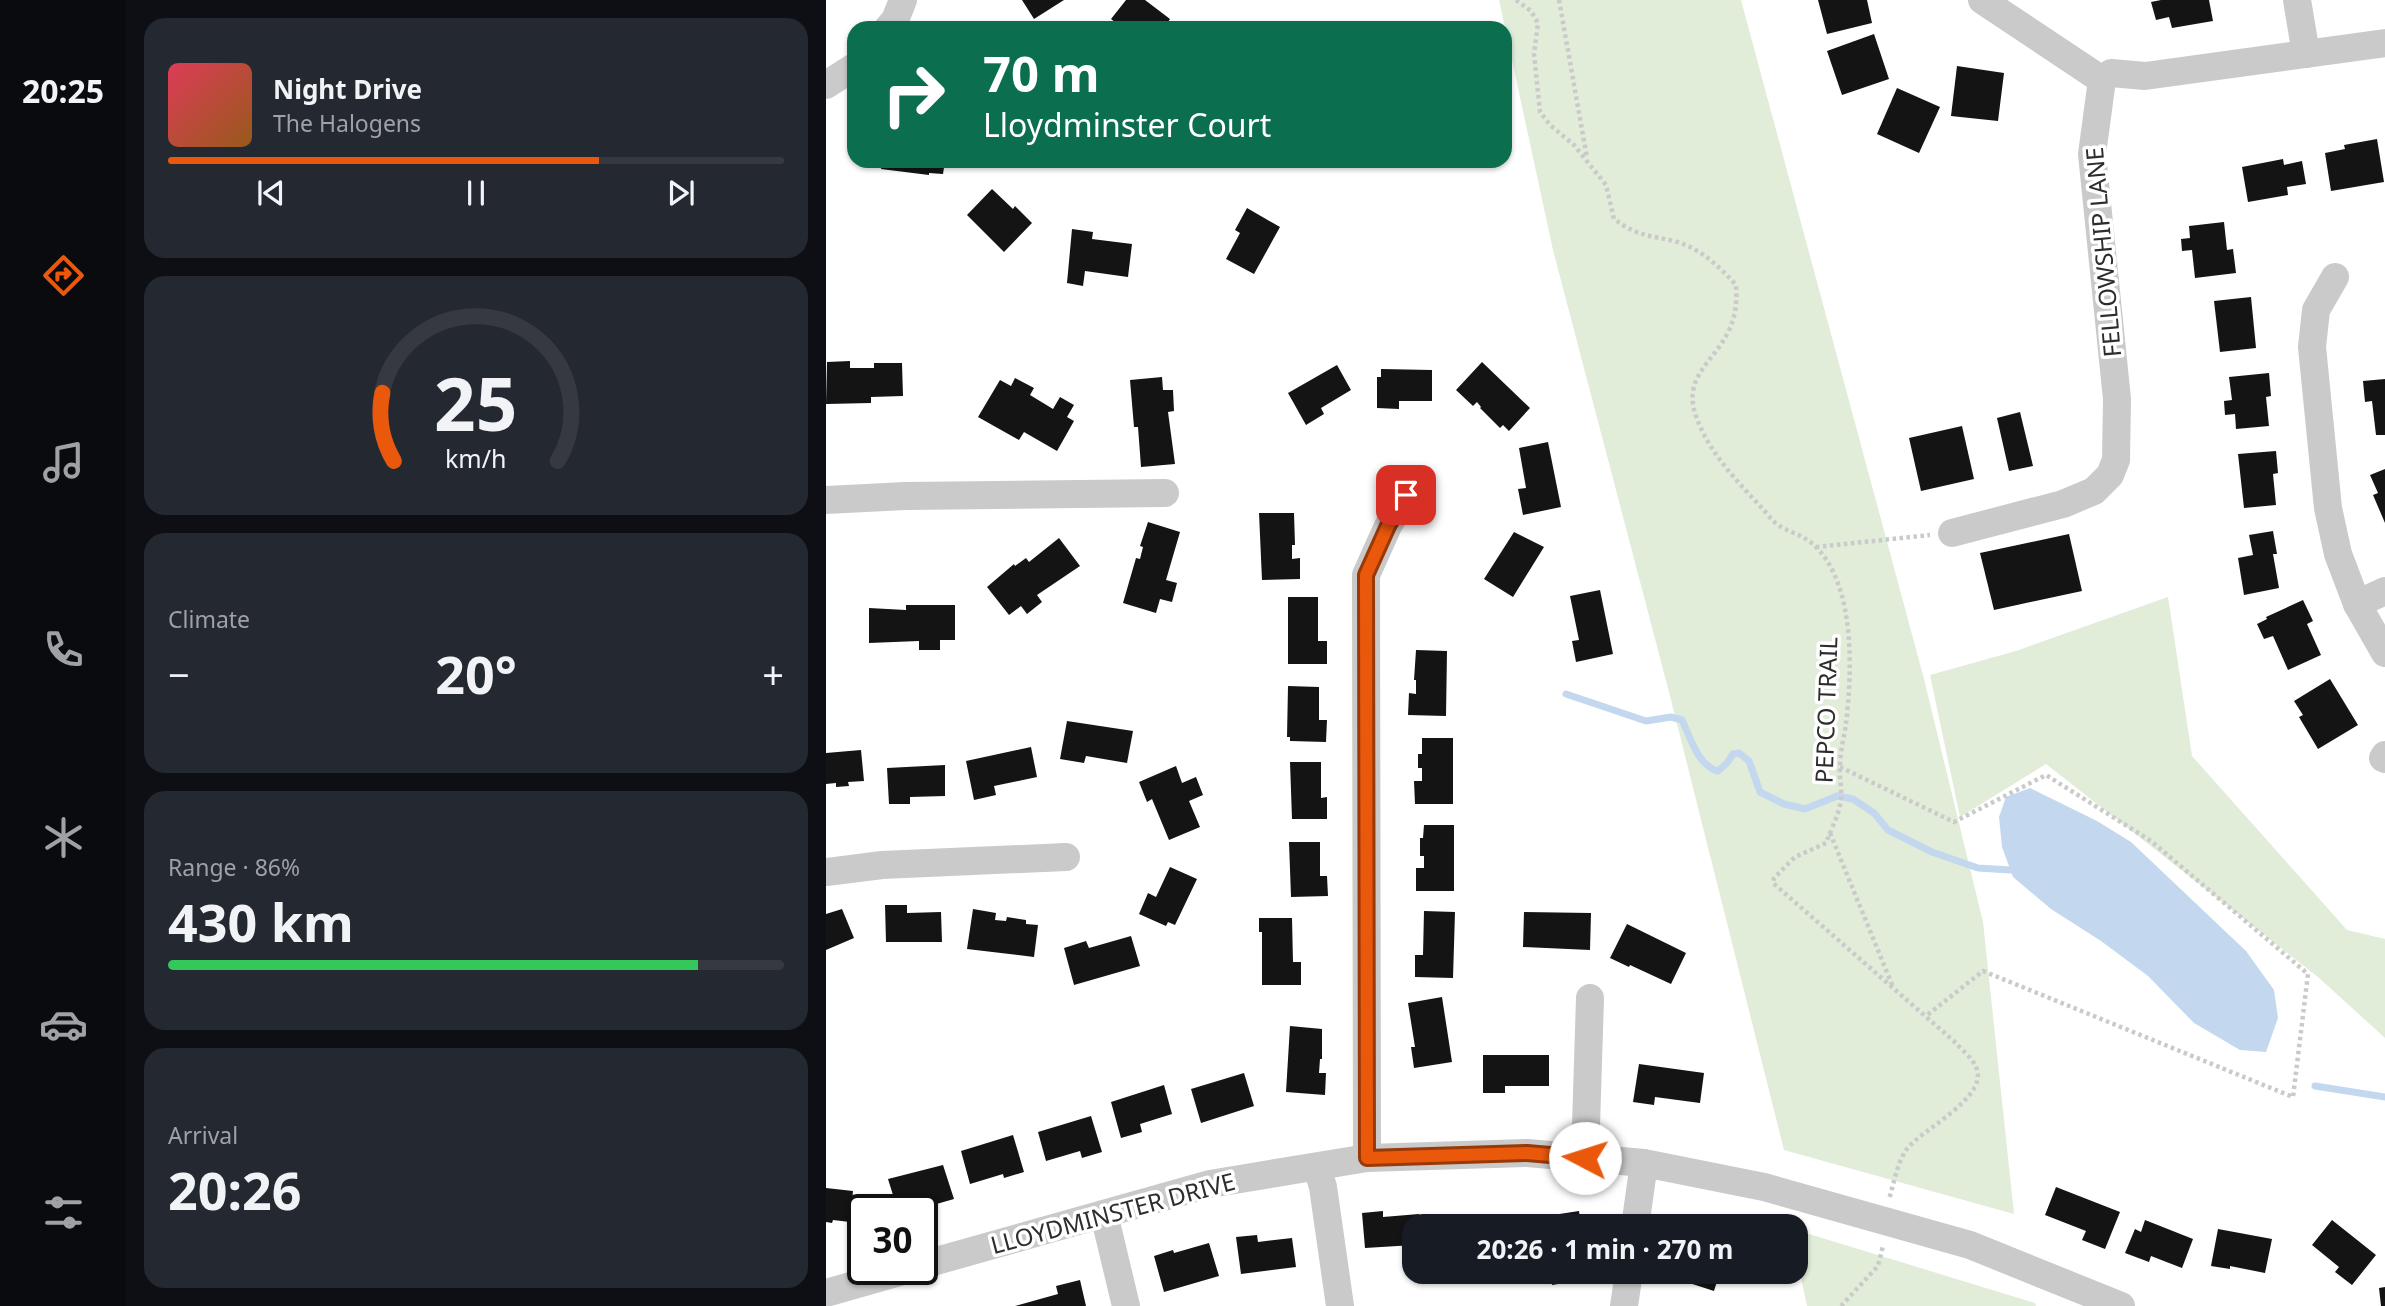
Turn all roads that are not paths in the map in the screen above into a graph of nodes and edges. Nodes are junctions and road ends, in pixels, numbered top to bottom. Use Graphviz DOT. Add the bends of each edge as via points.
graph roads {
  1 [pos="1982,0"];
  2 [pos="2297,0"];
  3 [pos="2385,43"];
  4 [pos="2306,54"];
  5 [pos="847,72"];
  6 [pos="2102,80"];
  7 [pos="826,85"];
  8 [pos="2335,277"];
  9 [pos="1165,493"];
  10 [pos="1406,495"];
  11 [pos="826,500"];
  12 [pos="1952,533"];
  13 [pos="2385,591"];
  14 [pos="2357,604"];
  15 [pos="2385,653"];
  16 [pos="1066,857"];
  17 [pos="826,872"];
  18 [pos="1590,998"];
  19 [pos="1367,1158"];
  20 [pos="1585,1158"];
  21 [pos="1644,1163"];
  22 [pos="1317,1167"];
  23 [pos="1104,1214"];
  24 [pos="1637,1214"];
  25 [pos="938,1261"];
  26 [pos="1627,1284"];
  27 [pos="854,1285"];
  28 [pos="826,1293"];
  29 [pos="1126,1306"];
  30 [pos="1340,1306"];
  31 [pos="1624,1306"];
  32 [pos="2121,1306"];
  1 -- 6 [label="street"];
  2 -- 4 [label="street"];
  3 -- 4 [label="street"];
  4 -- 6 [label="street" via="2145,76 2111,73"];
  5 -- 7 [label="street"];
  6 -- 12 [label="street, FELLOWSHIP LANE" via="2092,154 2117,399 2116,460 2110,475 2094,491 2063,504"];
  8 -- 14 [label="street" via="2316,310 2312,348 2328,508 2338,554"];
  9 -- 11 [label="street"];
  10 -- 19 [label="street" via="1366,575"];
  13 -- 14 [label="street"];
  14 -- 15 [label="street"];
  16 -- 17 [label="street"];
  18 -- 20 [label="street"];
  19 -- 20 [label="street, LLOYDMINSTER DRIVE" via="1527,1153"];
  19 -- 22 [label="street, LLOYDMINSTER DRIVE"];
  20 -- 21 [label="street, LLOYDMINSTER DRIVE"];
  21 -- 24 [label="street"];
  21 -- 32 [label="street, LLOYDMINSTER DRIVE" via="1764,1187 1970,1245"];
  22 -- 23 [label="street, LLOYDMINSTER DRIVE" via="1210,1184"];
  22 -- 30 [label="street"];
  23 -- 25 [label="street, LLOYDMINSTER DRIVE"];
  23 -- 29 [label="street"];
  26 -- 31 [label="street"];
  27 -- 28 [label="street"];
}
